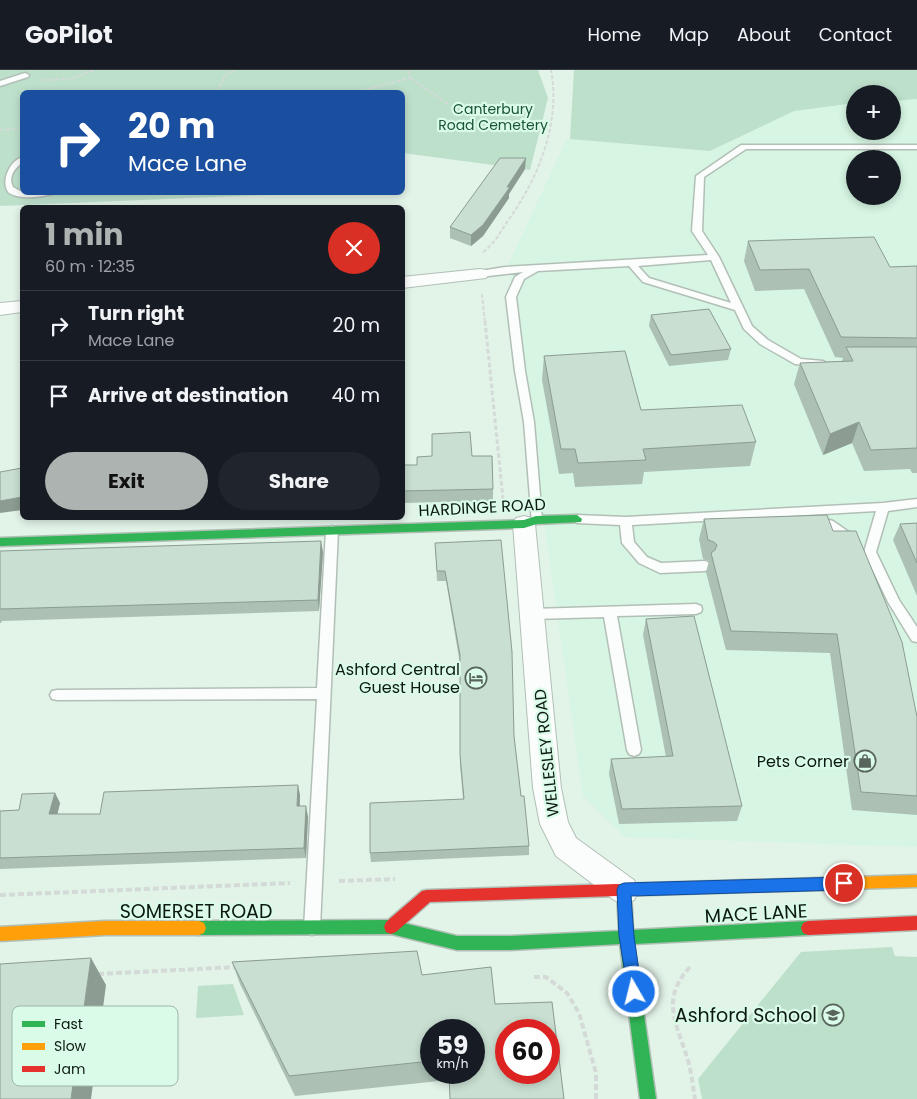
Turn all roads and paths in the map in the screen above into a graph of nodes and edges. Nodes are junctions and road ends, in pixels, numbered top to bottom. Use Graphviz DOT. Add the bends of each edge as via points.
graph roads {
  1 [pos="92,70"];
  2 [pos="235,70"];
  3 [pos="408,70"];
  4 [pos="550,70"];
  5 [pos="25,75"];
  6 [pos="410,78"];
  7 [pos="0,84"];
  8 [pos="218,90"];
  9 [pos="364,90"];
  10 [pos="448,104"];
  11 [pos="20,128"];
  12 [pos="0,130"];
  13 [pos="917,147"];
  14 [pos="20,161"];
  15 [pos="1,176"];
  16 [pos="20,193"];
  17 [pos="714,257"];
  18 [pos="631,263"];
  19 [pos="538,268"];
  20 [pos="480,274"];
  21 [pos="405,283"];
  22 [pos="20,307"];
  23 [pos="739,308"];
  24 [pos="0,309"];
  25 [pos="836,364"];
  26 [pos="917,503"];
  27 [pos="883,507"];
  28 [pos="786,512"];
  29 [pos="577,519"];
  30 [pos="626,521"];
  31 [pos="522,523"];
  32 [pos="332,530"];
  33 [pos="0,542"];
  34 [pos="870,552"];
  35 [pos="705,566"];
  36 [pos="696,609"];
  37 [pos="610,612"];
  38 [pos="533,614"];
  39 [pos="917,637"];
  40 [pos="325,693"];
  41 [pos="57,696"];
  42 [pos="634,750"];
  43 [pos="402,879"];
  44 [pos="917,881"];
  45 [pos="314,882"];
  46 [pos="624,890"];
  47 [pos="0,895"];
  48 [pos="917,923"];
  49 [pos="391,927"];
  50 [pos="312,928"];
  51 [pos="0,934"];
  52 [pos="626,936"];
  53 [pos="693,964"];
  54 [pos="242,967"];
  55 [pos="87,975"];
  56 [pos="530,977"];
  57 [pos="596,1099"];
  58 [pos="648,1099"];
  59 [pos="695,1099"];
  1 -- 5 [label="path" via="58,81 44,81"];
  2 -- 8 [label="path" via="225,76"];
  3 -- 6 [label="path"];
  4 -- 20 [label="path" via="554,80 550,131 530,187 492,245 473,261"];
  5 -- 7 [label="lane"];
  6 -- 9 [label="path"];
  6 -- 10 [label="path"];
  11 -- 12 [label="path"];
  13 -- 17 [label="lane" via="744,147 700,176 697,232"];
  14 -- 15 [label="lane"];
  15 -- 16 [label="lane" via="5,187"];
  17 -- 18 [label="lane"];
  17 -- 23 [label="lane"];
  18 -- 19 [label="lane"];
  18 -- 23 [label="lane" via="646,280"];
  19 -- 20 [label="lane"];
  19 -- 31 [label="lane" via="520,277 511,296 529,422"];
  20 -- 21 [label="street"];
  20 -- 31 [label="path"];
  22 -- 24 [label="street"];
  23 -- 25 [label="lane" via="748,327 784,354 799,362"];
  26 -- 27 [label="lane"];
  27 -- 28 [label="lane"];
  27 -- 34 [label="lane"];
  28 -- 30 [label="lane"];
  28 -- 34 [label="lane" via="829,524"];
  29 -- 30 [label="lane"];
  29 -- 31 [label="main road, HARDINGE ROAD"];
  30 -- 35 [label="lane" via="628,542 643,560 660,568"];
  31 -- 32 [label="main road, HARDINGE ROAD"];
  31 -- 38 [label="street, WELLESLEY ROAD"];
  32 -- 33 [label="main road, HARDINGE ROAD"];
  32 -- 40 [label="lane"];
  34 -- 39 [label="lane" via="894,602"];
  36 -- 37 [label="lane"];
  37 -- 38 [label="lane"];
  37 -- 42 [label="lane"];
  38 -- 46 [label="street, WELLESLEY ROAD" via="547,788 554,824 566,847"];
  40 -- 41 [label="lane"];
  40 -- 45 [label="lane"];
  43 -- 45 [label="path"];
  44 -- 46 [label="main road, MACE LANE"];
  45 -- 47 [label="path"];
  45 -- 50 [label="lane"];
  46 -- 49 [label="main road" via="428,896"];
  46 -- 52 [label="main road"];
  48 -- 52 [label="main road, MACE LANE"];
  49 -- 50 [label="main road, SOMERSET ROAD"];
  49 -- 52 [label="main road, SOMERSET ROAD" via="457,943"];
  50 -- 51 [label="main road, SOMERSET ROAD" via="105,928"];
  52 -- 58 [label="main road"];
  53 -- 59 [label="path" via="680,975 673,992 673,1013"];
  54 -- 55 [label="path"];
  56 -- 57 [label="path" via="546,977 567,993 579,1014 596,1073"];
}
